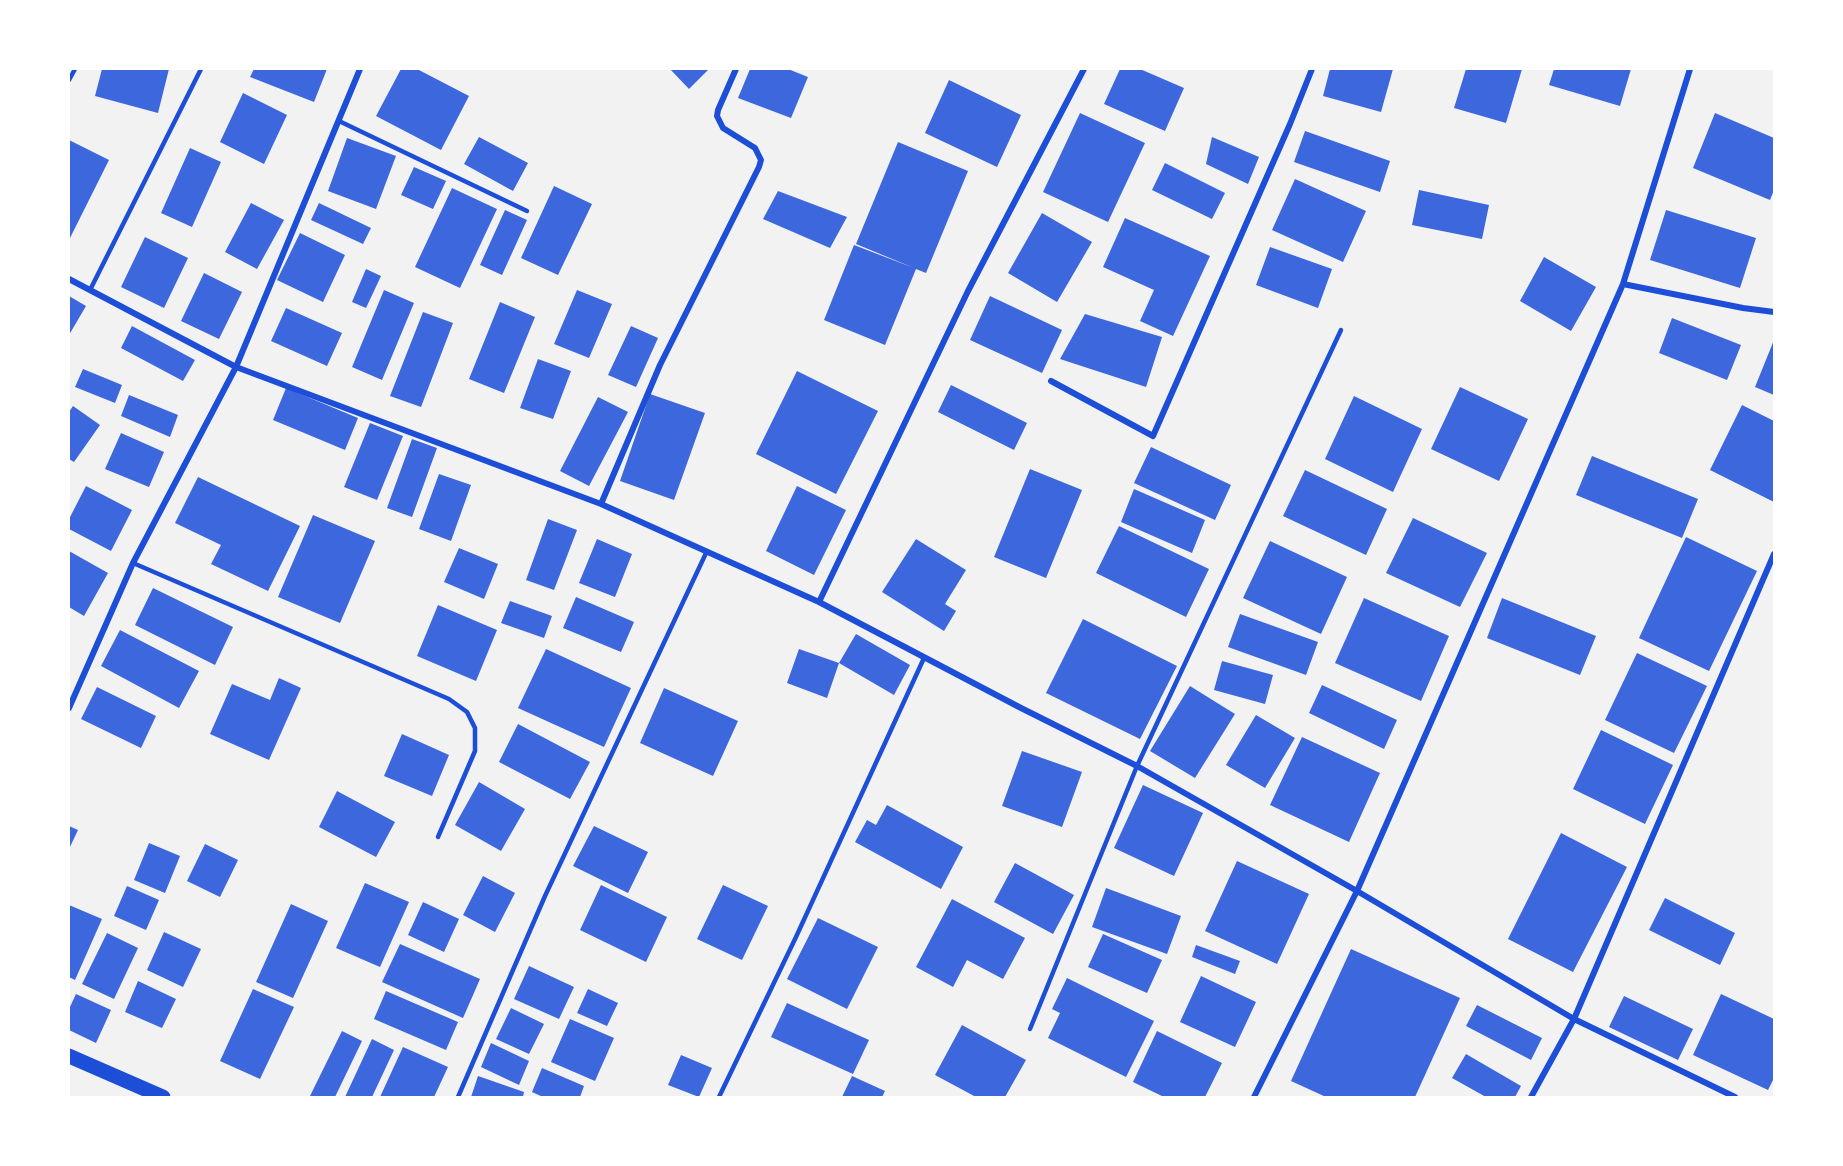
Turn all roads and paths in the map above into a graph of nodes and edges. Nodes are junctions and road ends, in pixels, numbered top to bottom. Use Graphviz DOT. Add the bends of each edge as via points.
graph roads {
  1 [pos="75,69"];
  2 [pos="201,69"];
  3 [pos="360,69"];
  4 [pos="736,69"];
  5 [pos="1084,69"];
  6 [pos="1312,69"];
  7 [pos="1690,69"];
  8 [pos="69,80"];
  9 [pos="339,122"];
  10 [pos="526,211"];
  11 [pos="69,279"];
  12 [pos="1623,284"];
  13 [pos="90,290"];
  14 [pos="1774,312"];
  15 [pos="1341,330"];
  16 [pos="236,367"];
  17 [pos="1051,381"];
  18 [pos="601,504"];
  19 [pos="707,551"];
  20 [pos="1774,554"];
  21 [pos="134,563"];
  22 [pos="819,602"];
  23 [pos="924,658"];
  24 [pos="69,708"];
  25 [pos="1137,766"];
  26 [pos="438,837"];
  27 [pos="1357,891"];
  28 [pos="1574,1019"];
  29 [pos="1030,1029"];
  30 [pos="69,1056"];
  31 [pos="163,1097"];
  32 [pos="458,1097"];
  33 [pos="719,1097"];
  34 [pos="1254,1097"];
  35 [pos="1531,1097"];
  36 [pos="1735,1097"];
  1 -- 8 [label="lane"];
  2 -- 13 [label="lane"];
  3 -- 9 [label="street"];
  4 -- 18 [label="street" via="717,116 723,128 755,148 761,160 759,167 660,365"];
  5 -- 22 [label="street" via="968,291"];
  6 -- 17 [label="street" via="1153,436"];
  7 -- 12 [label="street"];
  9 -- 10 [label="lane"];
  9 -- 16 [label="street"];
  11 -- 13 [label="street"];
  12 -- 14 [label="street"];
  12 -- 27 [label="street"];
  13 -- 16 [label="street"];
  15 -- 25 [label="lane"];
  16 -- 18 [label="street"];
  16 -- 21 [label="street"];
  18 -- 19 [label="street"];
  19 -- 22 [label="street"];
  19 -- 32 [label="lane" via="545,896"];
  20 -- 28 [label="street"];
  21 -- 24 [label="street"];
  21 -- 26 [label="lane" via="449,699 467,712 475,728 475,751"];
  22 -- 23 [label="street"];
  23 -- 25 [label="street"];
  23 -- 33 [label="lane"];
  25 -- 27 [label="street"];
  25 -- 29 [label="lane"];
  27 -- 28 [label="street"];
  27 -- 34 [label="street"];
  28 -- 35 [label="street"];
  28 -- 36 [label="street"];
  30 -- 31 [label="main road"];
}
